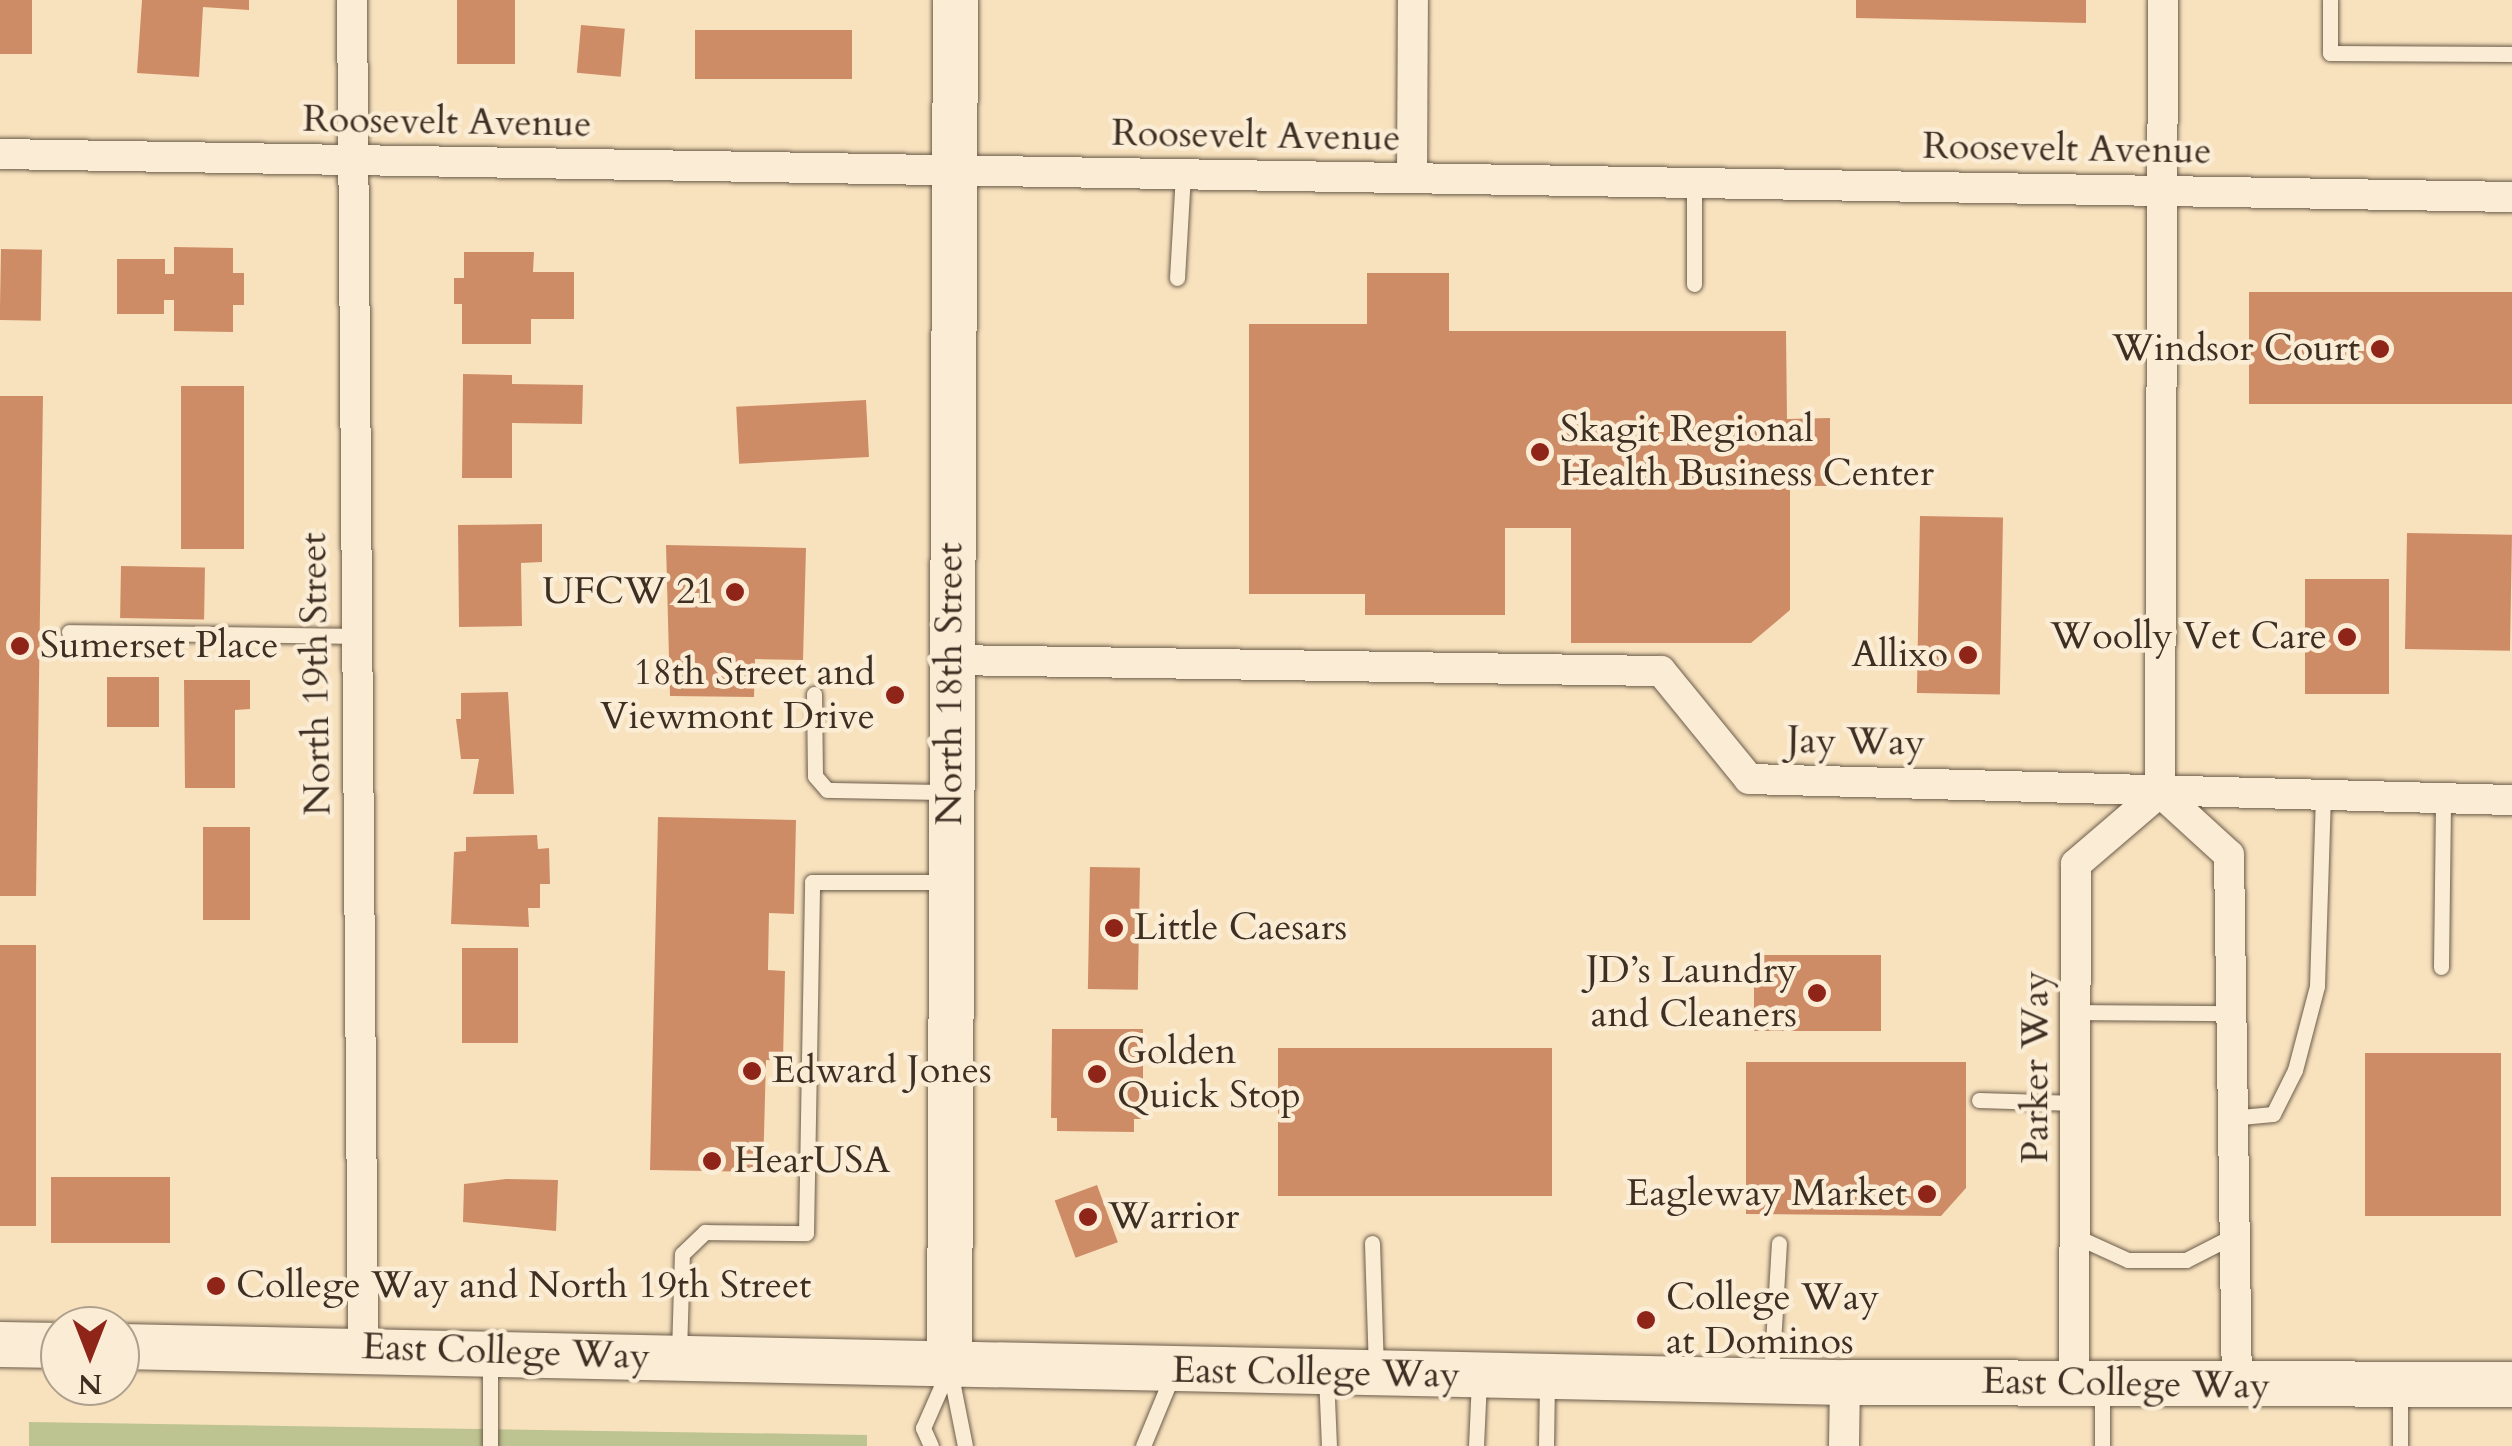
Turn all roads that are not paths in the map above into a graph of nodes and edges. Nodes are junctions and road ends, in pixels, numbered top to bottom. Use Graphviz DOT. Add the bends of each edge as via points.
graph roads {
  1 [pos="352,0"];
  2 [pos="955,0"];
  3 [pos="1414,0"];
  4 [pos="2163,0"];
  5 [pos="2330,0"];
  6 [pos="2512,54"];
  7 [pos="0,154"];
  8 [pos="350,160"];
  9 [pos="954,172"];
  10 [pos="1183,175"];
  11 [pos="1412,178"];
  12 [pos="1694,182"];
  13 [pos="2163,190"];
  14 [pos="2512,197"];
  15 [pos="1177,278"];
  16 [pos="1694,284"];
  17 [pos="69,632"];
  18 [pos="355,636"];
  19 [pos="950,660"];
  20 [pos="814,694"];
  21 [pos="950,792"];
  22 [pos="2160,792"];
  23 [pos="2322,794"];
  24 [pos="2443,796"];
  25 [pos="2512,800"];
  26 [pos="950,882"];
  27 [pos="2441,967"];
  28 [pos="2076,1012"];
  29 [pos="2230,1013"];
  30 [pos="1979,1100"];
  31 [pos="2076,1103"];
  32 [pos="2230,1118"];
  33 [pos="2235,1235"];
  34 [pos="2075,1236"];
  35 [pos="1372,1243"];
  36 [pos="1779,1244"];
  37 [pos="0,1344"];
  38 [pos="40,1345"];
  39 [pos="140,1346"];
  40 [pos="363,1348"];
  41 [pos="490,1351"];
  42 [pos="679,1357"];
  43 [pos="949,1367"];
  44 [pos="1174,1371"];
  45 [pos="1326,1374"];
  46 [pos="1376,1374"];
  47 [pos="1480,1376"];
  48 [pos="1546,1377"];
  49 [pos="1771,1381"];
  50 [pos="1845,1382"];
  51 [pos="2088,1383"];
  52 [pos="2512,1384"];
  53 [pos="2400,1385"];
  54 [pos="2237,1386"];
  55 [pos="490,1446"];
  56 [pos="931,1446"];
  57 [pos="965,1446"];
  58 [pos="1143,1446"];
  59 [pos="1329,1446"];
  60 [pos="1476,1446"];
  61 [pos="1546,1446"];
  62 [pos="1844,1446"];
  63 [pos="2102,1446"];
  64 [pos="2400,1446"];
  1 -- 8 [label="street, North 19th Street"];
  2 -- 9 [label="main road, North 18th Street"];
  3 -- 11 [label="street"];
  4 -- 13 [label="street"];
  5 -- 6 [label="lane" via="2330,53"];
  7 -- 8 [label="street, Roosevelt Avenue"];
  8 -- 9 [label="street, Roosevelt Avenue"];
  8 -- 18 [label="street, North 19th Street"];
  9 -- 10 [label="street, Roosevelt Avenue"];
  9 -- 19 [label="main road, North 18th Street"];
  10 -- 11 [label="street, Roosevelt Avenue"];
  10 -- 15 [label="lane"];
  11 -- 12 [label="street, Roosevelt Avenue"];
  12 -- 13 [label="street, Roosevelt Avenue"];
  12 -- 16 [label="lane"];
  13 -- 14 [label="street, Roosevelt Avenue"];
  13 -- 22 [label="street"];
  17 -- 18 [label="lane"];
  18 -- 40 [label="street, North 19th Street"];
  19 -- 21 [label="main road, North 18th Street"];
  19 -- 22 [label="street, Jay Way" via="1661,671 1749,779"];
  20 -- 21 [label="lane" via="815,776 827,790"];
  21 -- 26 [label="main road, North 18th Street"];
  22 -- 23 [label="street, Jay Way"];
  22 -- 28 [label="street, Parker Way" via="2076,864"];
  22 -- 29 [label="street" via="2230,855"];
  23 -- 24 [label="street, Jay Way"];
  23 -- 32 [label="lane" via="2317,986 2295,1070 2273,1114"];
  24 -- 25 [label="street, Jay Way"];
  24 -- 27 [label="lane"];
  26 -- 42 [label="lane" via="812,882 806,1233 705,1232 682,1254"];
  26 -- 43 [label="main road, North 18th Street"];
  28 -- 29 [label="lane"];
  28 -- 31 [label="street, Parker Way"];
  29 -- 32 [label="street"];
  30 -- 31 [label="lane"];
  31 -- 34 [label="street, Parker Way"];
  32 -- 33 [label="street"];
  33 -- 34 [label="lane" via="2186,1260 2128,1260"];
  33 -- 54 [label="street"];
  34 -- 51 [label="street, Parker Way"];
  35 -- 46 [label="lane"];
  36 -- 49 [label="lane"];
  37 -- 38 [label="main road"];
  39 -- 40 [label="main road, East College Way"];
  40 -- 41 [label="main road, East College Way"];
  41 -- 42 [label="main road, East College Way"];
  41 -- 55 [label="lane"];
  42 -- 43 [label="main road, East College Way"];
  43 -- 44 [label="main road, East College Way"];
  43 -- 56 [label="lane" via="923,1428"];
  43 -- 57 [label="lane"];
  44 -- 45 [label="main road, East College Way"];
  44 -- 58 [label="lane"];
  45 -- 46 [label="main road, East College Way"];
  45 -- 59 [label="lane"];
  46 -- 47 [label="main road, East College Way"];
  47 -- 48 [label="main road, East College Way"];
  47 -- 60 [label="lane"];
  48 -- 49 [label="main road, East College Way"];
  48 -- 61 [label="lane"];
  49 -- 50 [label="main road, East College Way"];
  50 -- 51 [label="main road, East College Way"];
  50 -- 62 [label="street"];
  51 -- 54 [label="main road, East College Way"];
  51 -- 63 [label="lane"];
  52 -- 53 [label="main road, East College Way"];
  53 -- 54 [label="main road, East College Way"];
  53 -- 64 [label="lane"];
}
